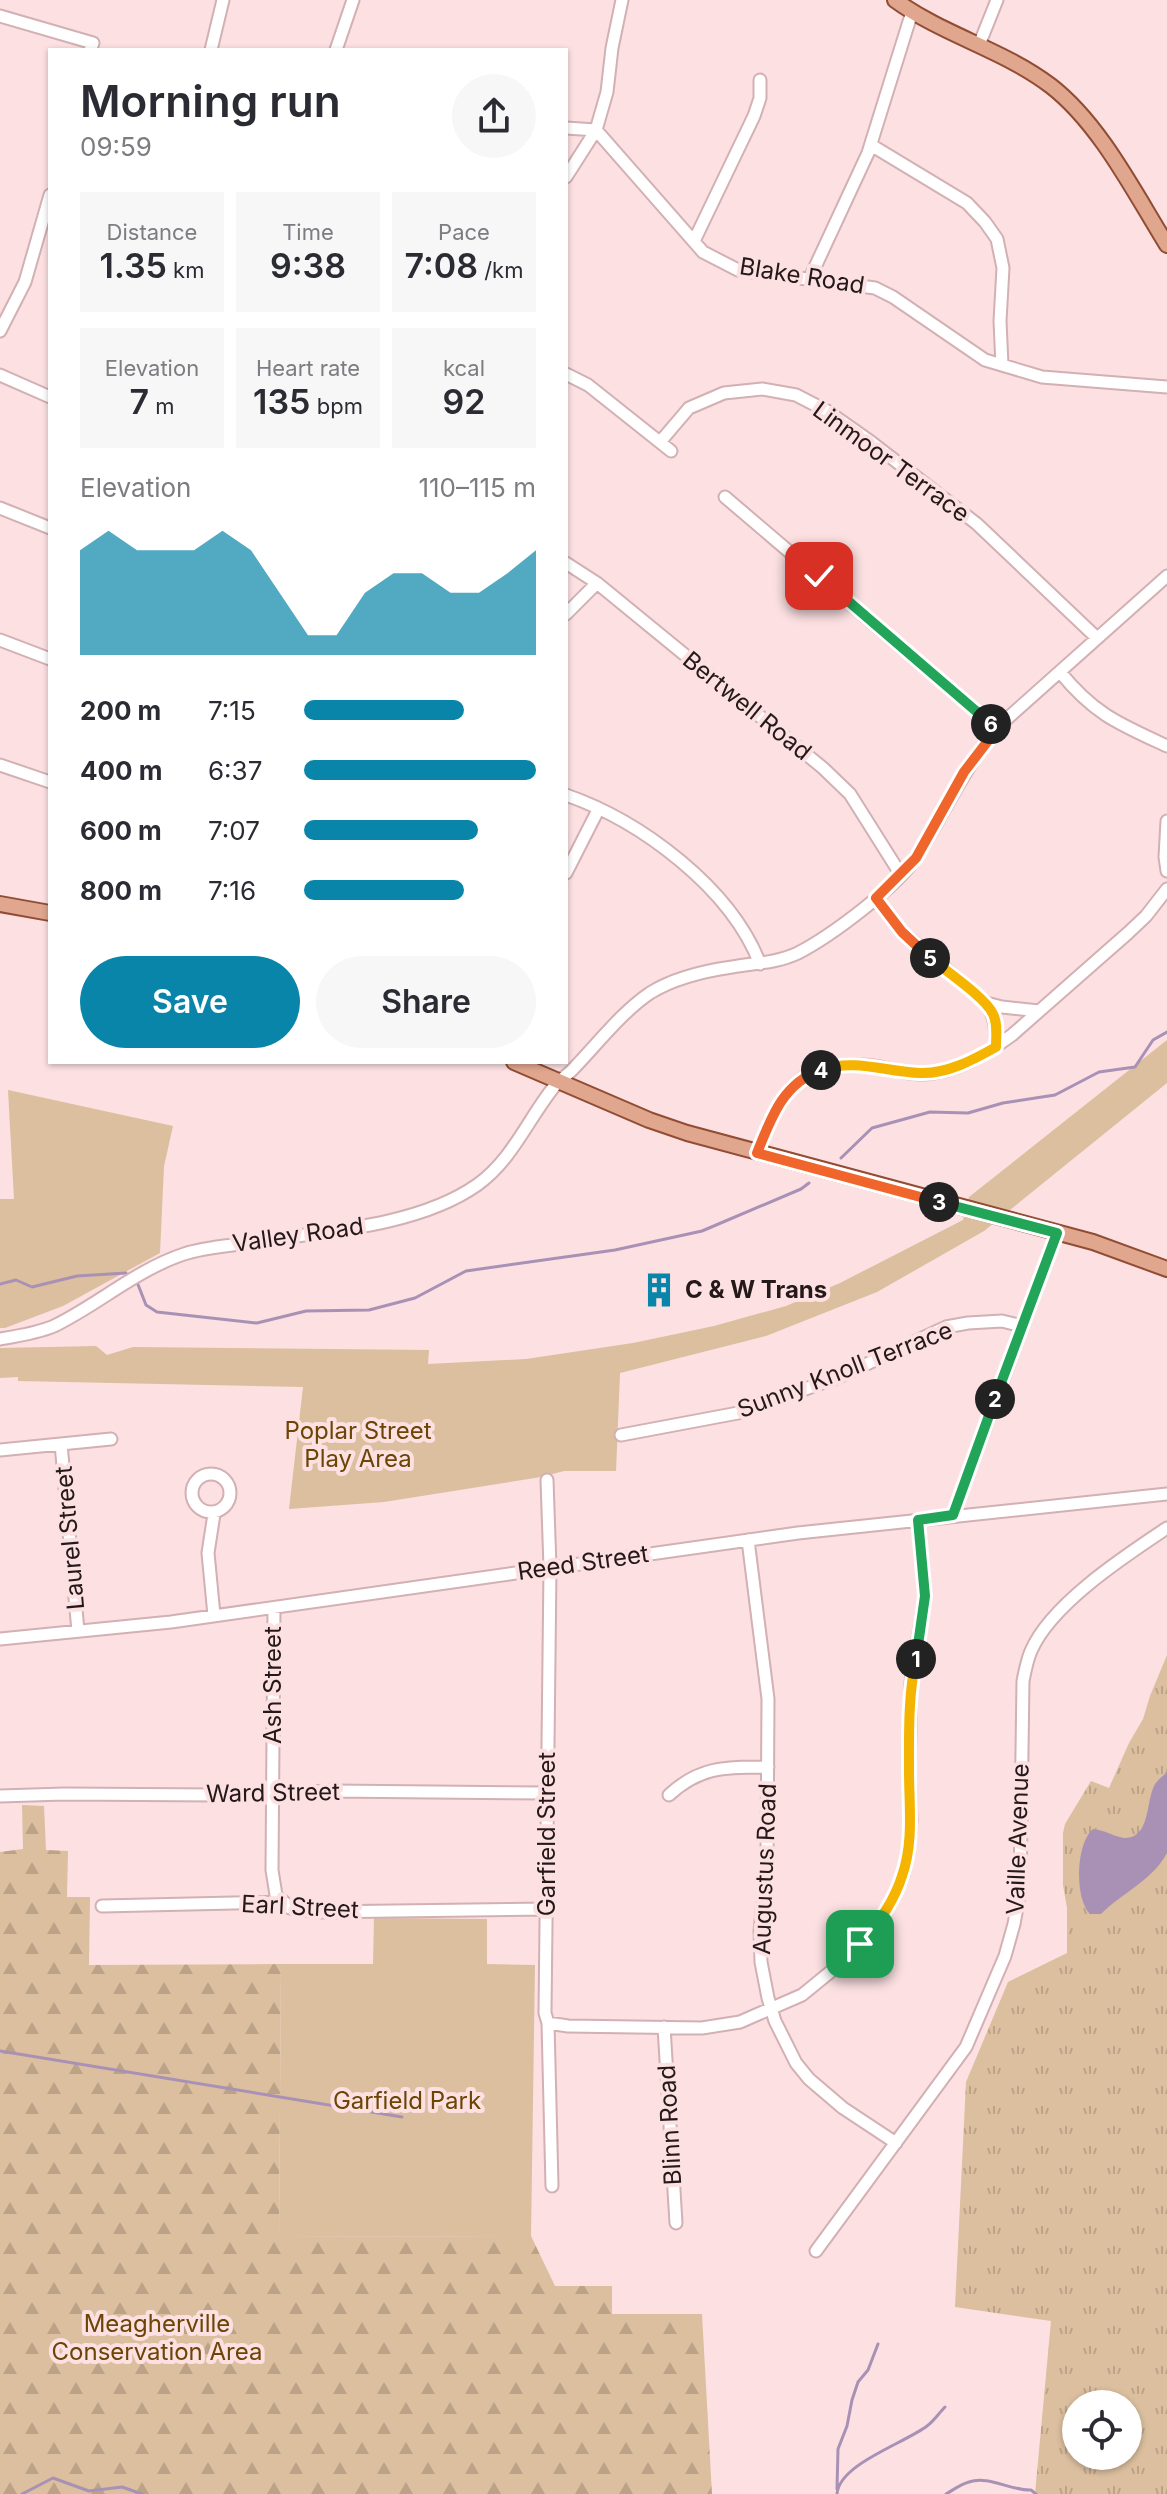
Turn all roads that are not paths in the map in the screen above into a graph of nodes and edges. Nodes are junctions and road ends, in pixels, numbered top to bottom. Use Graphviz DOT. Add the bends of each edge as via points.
graph roads {
  1 [pos="223,0"];
  2 [pos="353,0"];
  3 [pos="622,0"];
  4 [pos="895,0"];
  5 [pos="997,0"];
  6 [pos="912,12"];
  7 [pos="0,16"];
  8 [pos="979,45"];
  9 [pos="92,46"];
  10 [pos="211,48"];
  11 [pos="337,48"];
  12 [pos="760,80"];
  13 [pos="568,128"];
  14 [pos="596,130"];
  15 [pos="871,145"];
  16 [pos="568,174"];
  17 [pos="48,202"];
  18 [pos="694,241"];
  19 [pos="1167,245"];
  20 [pos="809,280"];
  21 [pos="0,331"];
  22 [pos="1002,365"];
  23 [pos="0,375"];
  24 [pos="568,375"];
  25 [pos="1167,387"];
  26 [pos="48,396"];
  27 [pos="660,442"];
  28 [pos="671,451"];
  29 [pos="725,497"];
  30 [pos="0,508"];
  31 [pos="48,527"];
  32 [pos="568,564"];
  33 [pos="1167,576"];
  34 [pos="597,583"];
  35 [pos="568,612"];
  36 [pos="1097,638"];
  37 [pos="0,640"];
  38 [pos="48,658"];
  39 [pos="1060,672"];
  40 [pos="997,729"];
  41 [pos="1167,746"];
  42 [pos="0,765"];
  43 [pos="48,781"];
  44 [pos="568,796"];
  45 [pos="598,810"];
  46 [pos="1167,821"];
  47 [pos="568,869"];
  48 [pos="1167,871"];
  49 [pos="901,875"];
  50 [pos="1167,889"];
  51 [pos="876,898"];
  52 [pos="0,904"];
  53 [pos="48,913"];
  54 [pos="760,964"];
  55 [pos="986,1003"];
  56 [pos="1039,1011"];
  57 [pos="996,1047"];
  58 [pos="518,1064"];
  59 [pos="559,1082"];
  60 [pos="757,1153"];
  61 [pos="1057,1233"];
  62 [pos="1167,1269"];
  63 [pos="1022,1326"];
  64 [pos="0,1339"];
  65 [pos="621,1435"];
  66 [pos="111,1439"];
  67 [pos="61,1444"];
  68 [pos="0,1450"];
  69 [pos="547,1480"];
  70 [pos="1167,1494"];
  71 [pos="214,1514"];
  72 [pos="953,1515"];
  73 [pos="918,1520"];
  74 [pos="1167,1528"];
  75 [pos="748,1540"];
  76 [pos="550,1567"];
  77 [pos="274,1608"];
  78 [pos="214,1615"];
  79 [pos="78,1631"];
  80 [pos="0,1639"];
  81 [pos="768,1767"];
  82 [pos="272,1792"];
  83 [pos="547,1793"];
  84 [pos="669,1795"];
  85 [pos="0,1796"];
  86 [pos="284,1902"];
  87 [pos="102,1906"];
  88 [pos="546,1909"];
  89 [pos="771,2010"];
  90 [pos="548,2023"];
  91 [pos="664,2027"];
  92 [pos="896,2143"];
  93 [pos="552,2186"];
  94 [pos="676,2223"];
  95 [pos="816,2251"];
  1 -- 10 [label="street"];
  2 -- 11 [label="street"];
  3 -- 14 [label="street"];
  4 -- 6 [label="main road"];
  5 -- 8 [label="street"];
  6 -- 8 [label="main road"];
  6 -- 15 [label="street"];
  7 -- 9 [label="street"];
  8 -- 19 [label="main road" via="1049,85 1081,115"];
  12 -- 18 [label="street" via="754,116"];
  13 -- 14 [label="street"];
  14 -- 16 [label="street"];
  14 -- 18 [label="street, Blake Road"];
  15 -- 20 [label="street"];
  15 -- 22 [label="street" via="967,203 997,239 1003,268"];
  17 -- 21 [label="street" via="25,282"];
  18 -- 20 [label="street, Blake Road" via="703,252 738,270"];
  20 -- 22 [label="street, Blake Road" via="875,288 985,360"];
  22 -- 25 [label="street, Blake Road" via="1042,377"];
  23 -- 26 [label="street"];
  24 -- 27 [label="street"];
  27 -- 28 [label="street"];
  27 -- 36 [label="street, Linmoor Terrace" via="689,408 724,393 762,389 796,395 863,436 977,524"];
  29 -- 40 [label="street"];
  30 -- 31 [label="street"];
  32 -- 34 [label="street, Bertwell Road"];
  33 -- 36 [label="street, Valley Road"];
  34 -- 35 [label="street"];
  34 -- 49 [label="street, Bertwell Road" via="823,768 850,794"];
  36 -- 39 [label="street, Valley Road"];
  37 -- 38 [label="street"];
  39 -- 40 [label="street, Valley Road"];
  39 -- 41 [label="street" via="1100,713"];
  40 -- 49 [label="street, Valley Road"];
  42 -- 43 [label="street"];
  44 -- 45 [label="street"];
  45 -- 47 [label="street"];
  45 -- 54 [label="street" via="664,849 701,880 736,919"];
  46 -- 48 [label="street"];
  49 -- 51 [label="street, Valley Road"];
  50 -- 56 [label="street" via="1137,925"];
  51 -- 54 [label="street, Valley Road" via="796,954"];
  51 -- 55 [label="street" via="902,932"];
  52 -- 53 [label="main road"];
  54 -- 59 [label="street, Valley Road" via="703,972 651,993"];
  55 -- 56 [label="street"];
  55 -- 57 [label="street" via="996,1027"];
  56 -- 57 [label="street"];
  57 -- 60 [label="street" via="964,1064 923,1074 851,1064 811,1073 785,1093"];
  58 -- 59 [label="main road"];
  59 -- 60 [label="main road" via="653,1122"];
  59 -- 64 [label="street, Valley Road" via="496,1167 445,1202 380,1223 187,1253 136,1276 52,1327"];
  60 -- 61 [label="main road"];
  61 -- 62 [label="main road"];
  61 -- 63 [label="street"];
  63 -- 65 [label="street, Sunny Knoll Terrace" via="1002,1321 946,1327 839,1377 738,1413"];
  63 -- 72 [label="street"];
  66 -- 67 [label="street"];
  67 -- 68 [label="street"];
  67 -- 79 [label="street, Laurel Street"];
  69 -- 76 [label="street, Garfield Street"];
  70 -- 72 [label="street, Reed Street"];
  71 -- 78 [label="street" via="208,1553"];
  72 -- 73 [label="street, Reed Street"];
  73 -- 75 [label="street, Reed Street"];
  73 -- 89 [label="street" via="925,1596 911,1683 911,1823 903,1875 875,1926 831,1972"];
  74 -- 92 [label="street, Vaille Avenue" via="1092,1581 1030,1652 1023,1681 1021,1869 1014,1924 993,1989 966,2047"];
  75 -- 76 [label="street, Reed Street"];
  75 -- 81 [label="street, Augustus Road" via="768,1699"];
  76 -- 77 [label="street, Reed Street"];
  76 -- 83 [label="street, Garfield Street"];
  77 -- 78 [label="street, Reed Street"];
  77 -- 82 [label="street, Ash Street"];
  78 -- 79 [label="street, Reed Street"];
  79 -- 80 [label="street, Reed Street"];
  81 -- 84 [label="street" via="704,1772 684,1780"];
  81 -- 89 [label="street, Augustus Road" via="760,1931"];
  82 -- 83 [label="street, Ward Street"];
  82 -- 85 [label="street, Ward Street"];
  82 -- 86 [label="street, Ash Street" via="272,1870 276,1895"];
  83 -- 88 [label="street, Garfield Street"];
  86 -- 87 [label="street, Earl Street"];
  86 -- 88 [label="street, Earl Street" via="290,1908 317,1912"];
  88 -- 90 [label="street, Garfield Street"];
  89 -- 91 [label="street" via="715,2026"];
  89 -- 92 [label="street, Augustus Road" via="809,2079"];
  90 -- 91 [label="street"];
  90 -- 93 [label="street, Garfield Street"];
  91 -- 94 [label="street, Blinn Road"];
  92 -- 95 [label="street, Vaille Avenue"];
}
